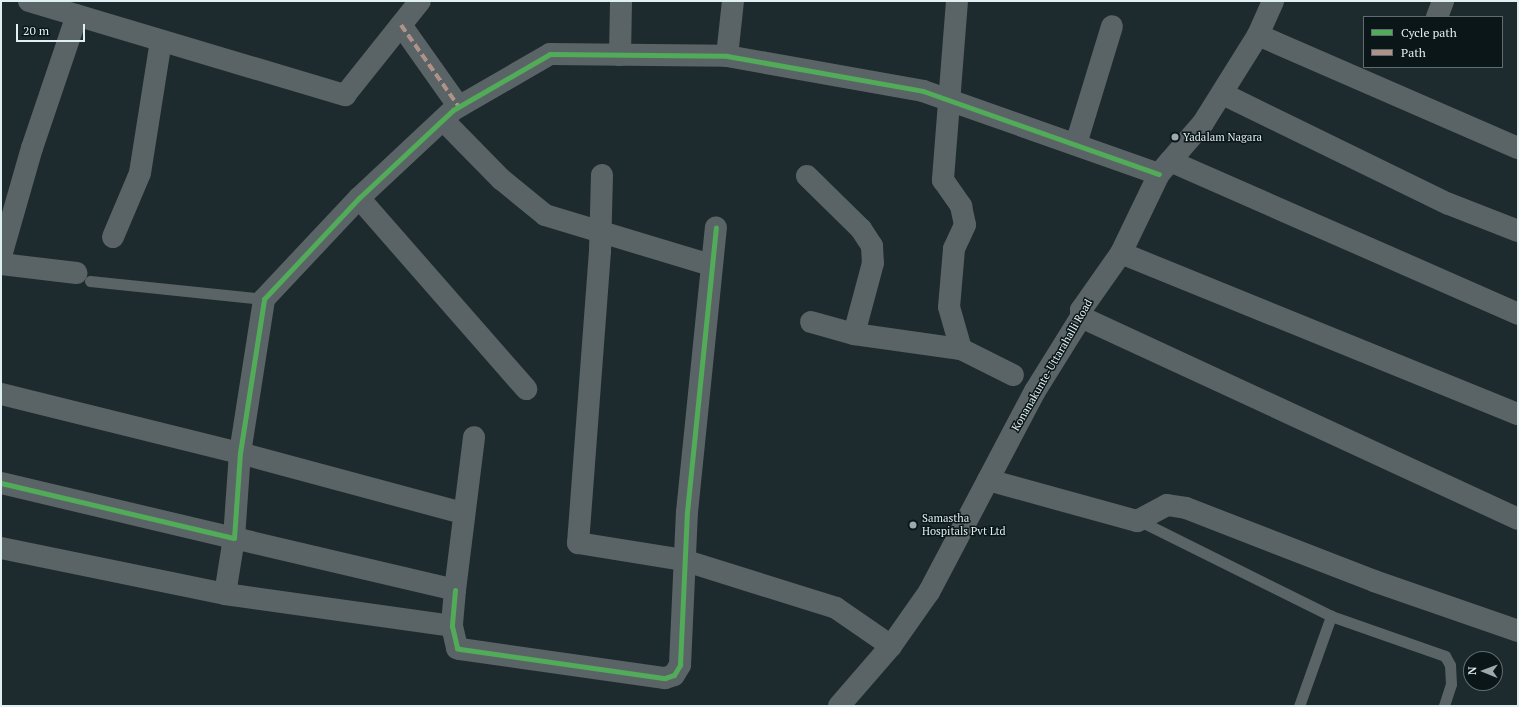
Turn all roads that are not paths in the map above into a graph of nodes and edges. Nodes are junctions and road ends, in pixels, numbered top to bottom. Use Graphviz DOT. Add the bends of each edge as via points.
graph roads {
  1 [pos="29,1"];
  2 [pos="420,1"];
  3 [pos="621,1"];
  4 [pos="733,1"];
  5 [pos="957,1"];
  6 [pos="1273,1"];
  7 [pos="1443,1"];
  8 [pos="77,15"];
  9 [pos="1438,16"];
  10 [pos="401,25"];
  11 [pos="1112,26"];
  12 [pos="1258,35"];
  13 [pos="161,40"];
  14 [pos="620,55"];
  15 [pos="726,56"];
  16 [pos="1223,94"];
  17 [pos="950,100"];
  18 [pos="451,113"];
  19 [pos="1076,144"];
  20 [pos="1518,148"];
  21 [pos="1164,168"];
  22 [pos="602,176"];
  23 [pos="807,176"];
  24 [pos="359,198"];
  25 [pos="716,227"];
  26 [pos="1518,231"];
  27 [pos="600,233"];
  28 [pos="113,237"];
  29 [pos="1121,253"];
  30 [pos="1,256"];
  31 [pos="1,264"];
  32 [pos="711,265"];
  33 [pos="83,277"];
  34 [pos="264,299"];
  35 [pos="1518,314"];
  36 [pos="1081,317"];
  37 [pos="811,322"];
  38 [pos="854,334"];
  39 [pos="961,349"];
  40 [pos="1013,375"];
  41 [pos="526,389"];
  42 [pos="1,394"];
  43 [pos="1518,414"];
  44 [pos="474,438"];
  45 [pos="240,453"];
  46 [pos="988,480"];
  47 [pos="1,483"];
  48 [pos="462,513"];
  49 [pos="1518,519"];
  50 [pos="1140,521"];
  51 [pos="234,538"];
  52 [pos="1,548"];
  53 [pos="683,560"];
  54 [pos="455,590"];
  55 [pos="225,594"];
  56 [pos="1331,616"];
  57 [pos="452,626"];
  58 [pos="1518,631"];
  59 [pos="891,646"];
  60 [pos="839,706"];
  61 [pos="1299,706"];
  62 [pos="1444,706"];
  1 -- 8 [label="street"];
  2 -- 10 [label="street"];
  3 -- 14 [label="street"];
  4 -- 15 [label="street"];
  5 -- 17 [label="street"];
  6 -- 12 [label="street, Konanakunte-Uttarahalli Road"];
  7 -- 9 [label="street"];
  8 -- 13 [label="street"];
  8 -- 30 [label="street" via="32,148"];
  10 -- 13 [label="street" via="345,95"];
  10 -- 18 [label="street"];
  11 -- 19 [label="street"];
  12 -- 16 [label="street, Konanakunte-Uttarahalli Road"];
  12 -- 20 [label="street"];
  13 -- 28 [label="street" via="140,173"];
  14 -- 15 [label="street"];
  14 -- 18 [label="street" via="550,54"];
  15 -- 17 [label="street" via="923,91"];
  16 -- 21 [label="street, Konanakunte-Uttarahalli Road" via="1203,124"];
  16 -- 26 [label="street" via="1449,204"];
  17 -- 19 [label="street"];
  17 -- 39 [label="street" via="943,180 961,206 965,225 954,249 949,306"];
  18 -- 24 [label="street"];
  18 -- 27 [label="street" via="501,179 545,215"];
  19 -- 21 [label="street"];
  21 -- 29 [label="street, Konanakunte-Uttarahalli Road"];
  21 -- 35 [label="street"];
  22 -- 27 [label="street"];
  23 -- 38 [label="street" via="861,229 872,246 873,263"];
  24 -- 34 [label="street"];
  24 -- 41 [label="street"];
  25 -- 32 [label="street"];
  27 -- 32 [label="street"];
  27 -- 53 [label="street" via="578,543"];
  29 -- 36 [label="street, Konanakunte-Uttarahalli Road" via="1081,310"];
  29 -- 43 [label="street"];
  31 -- 33 [label="street"];
  32 -- 53 [label="street"];
  33 -- 34 [label="lane"];
  34 -- 45 [label="street"];
  36 -- 46 [label="street, Konanakunte-Uttarahalli Road" via="1035,391"];
  36 -- 49 [label="street"];
  37 -- 38 [label="street"];
  38 -- 39 [label="street"];
  39 -- 40 [label="street"];
  42 -- 45 [label="street"];
  44 -- 48 [label="street"];
  45 -- 48 [label="street"];
  45 -- 51 [label="street"];
  46 -- 50 [label="street"];
  46 -- 59 [label="street, Konanakunte-Uttarahalli Road" via="928,592"];
  47 -- 51 [label="street"];
  48 -- 54 [label="street"];
  50 -- 56 [label="lane"];
  50 -- 58 [label="street" via="1167,505 1186,508 1374,581"];
  51 -- 54 [label="street"];
  51 -- 55 [label="street"];
  52 -- 55 [label="street"];
  53 -- 57 [label="street" via="680,665 674,675 664,678 460,649 457,648"];
  53 -- 59 [label="street" via="836,608"];
  54 -- 57 [label="street"];
  55 -- 57 [label="street"];
  56 -- 61 [label="lane"];
  56 -- 62 [label="lane" via="1445,656 1450,665 1451,684"];
  59 -- 60 [label="street, Konanakunte-Uttarahalli Road"];
}
